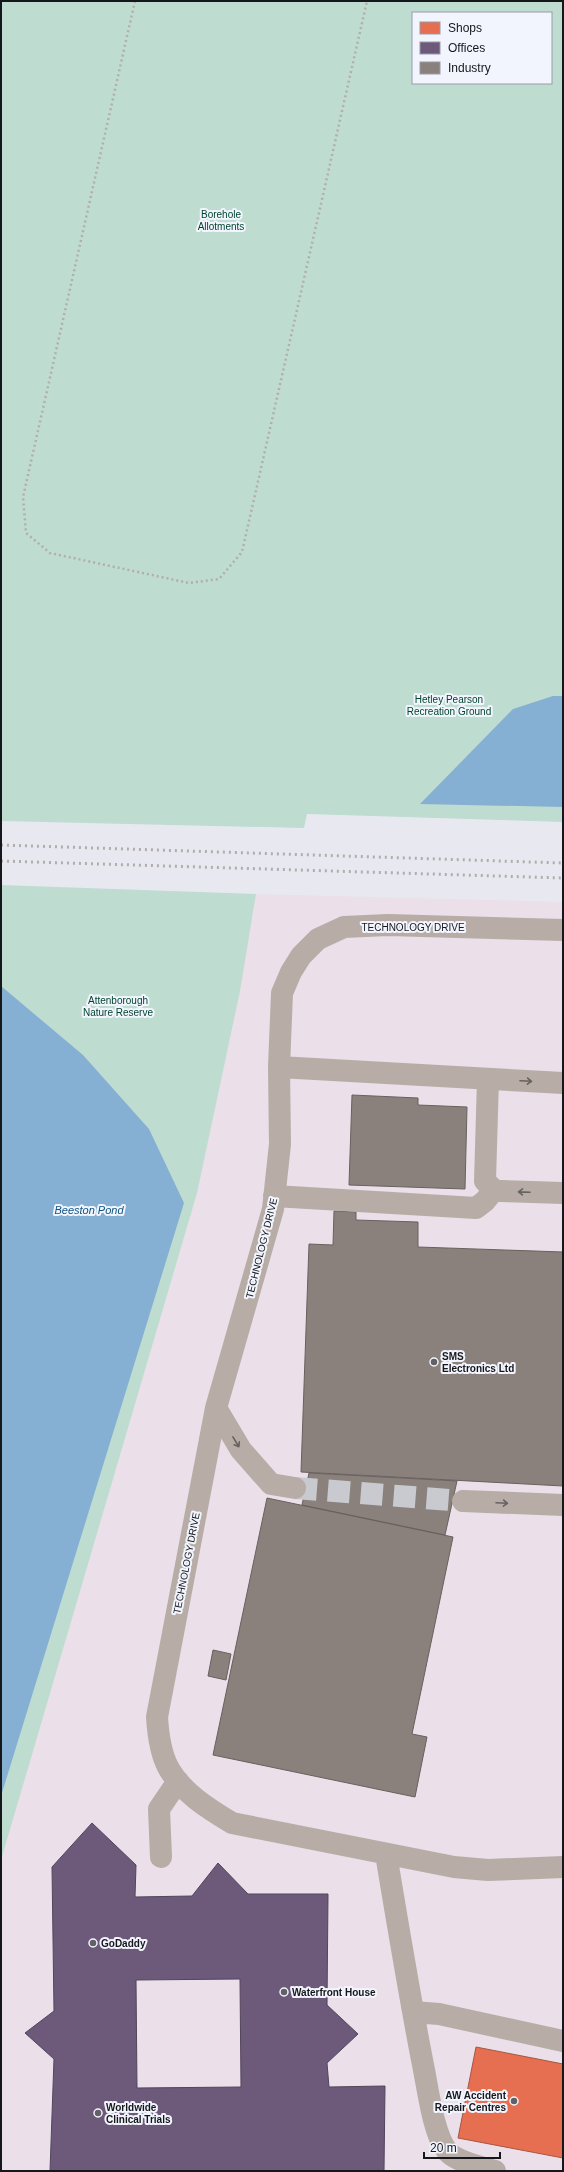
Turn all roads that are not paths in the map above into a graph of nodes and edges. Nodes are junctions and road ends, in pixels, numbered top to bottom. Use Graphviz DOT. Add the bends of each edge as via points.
graph roads {
  1 [pos="563,930"];
  2 [pos="279,1067"];
  3 [pos="488,1079"];
  4 [pos="563,1084"];
  5 [pos="494,1190"];
  6 [pos="563,1193"];
  7 [pos="274,1196"];
  8 [pos="216,1408"];
  9 [pos="295,1488"];
  10 [pos="463,1501"];
  11 [pos="563,1506"];
  12 [pos="178,1781"];
  13 [pos="386,1854"];
  14 [pos="161,1857"];
  15 [pos="563,1867"];
  16 [pos="413,2012"];
  17 [pos="563,2041"];
  18 [pos="495,2171"];
  1 -- 2 [label="street, TECHNOLOGY DRIVE" via="388,925 344,927 318,939 301,956 282,994"];
  2 -- 3 [label="street"];
  2 -- 7 [label="street, TECHNOLOGY DRIVE" via="280,1144"];
  3 -- 4 [label="street, one-way"];
  3 -- 5 [label="street" via="485,1181"];
  6 -- 5 [label="street, one-way"];
  5 -- 7 [label="street" via="485,1202 476,1208"];
  7 -- 8 [label="street, TECHNOLOGY DRIVE" via="273,1209 253,1285"];
  8 -- 9 [label="street, one-way" via="241,1450 271,1484"];
  8 -- 12 [label="street, TECHNOLOGY DRIVE" via="157,1717 160,1743 168,1768"];
  10 -- 11 [label="street, one-way"];
  12 -- 13 [label="street, TECHNOLOGY DRIVE" via="202,1804 232,1823"];
  12 -- 14 [label="street" via="159,1809"];
  13 -- 15 [label="street, TECHNOLOGY DRIVE" via="454,1867 488,1870"];
  13 -- 16 [label="street"];
  16 -- 17 [label="street" via="439,2014"];
  16 -- 18 [label="street" via="440,2138 448,2152 472,2165"];
}
